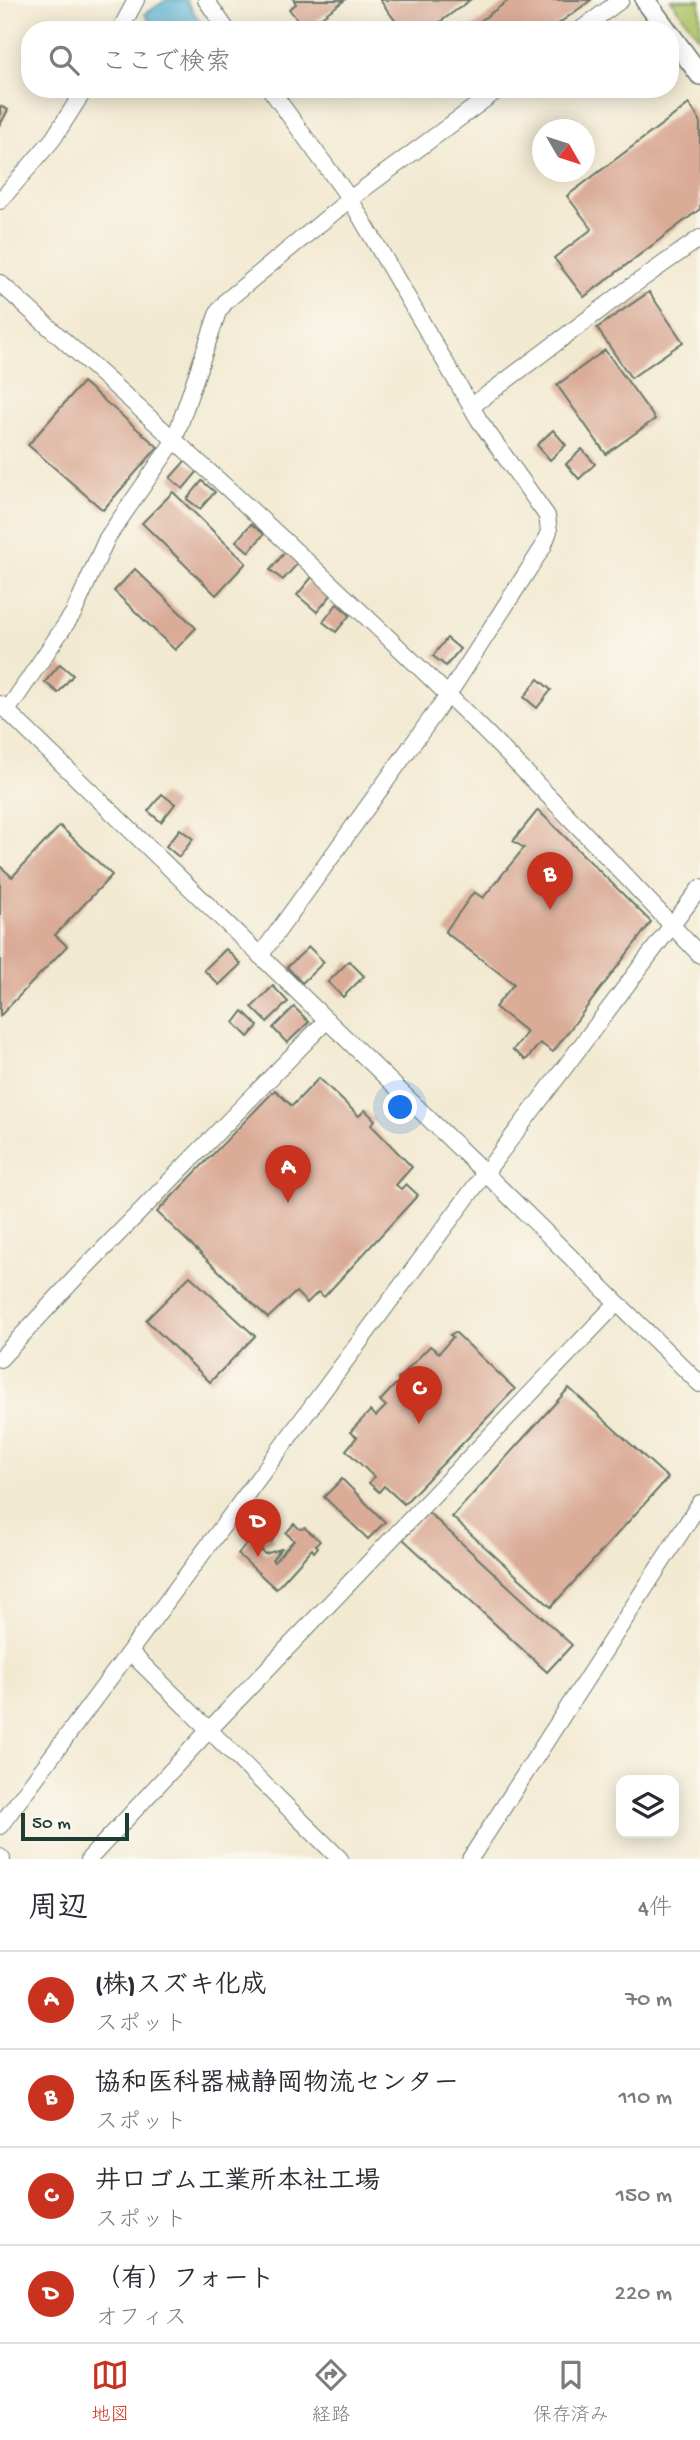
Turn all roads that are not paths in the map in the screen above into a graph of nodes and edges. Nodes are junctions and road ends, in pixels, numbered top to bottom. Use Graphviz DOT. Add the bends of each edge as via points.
graph roads {
  1 [pos="136,0"];
  2 [pos="206,0"];
  3 [pos="621,0"];
  4 [pos="645,0"];
  5 [pos="125,21"];
  6 [pos="221,21"];
  7 [pos="592,21"];
  8 [pos="660,21"];
  9 [pos="679,46"];
  10 [pos="700,75"];
  11 [pos="79,98"];
  12 [pos="277,98"];
  13 [pos="487,98"];
  14 [pos="350,199"];
  15 [pos="0,201"];
  16 [pos="700,238"];
  17 [pos="0,283"];
  18 [pos="472,406"];
  19 [pos="174,441"];
  20 [pos="448,695"];
  21 [pos="3,708"];
  22 [pos="700,888"];
  23 [pos="671,924"];
  24 [pos="700,954"];
  25 [pos="260,956"];
  26 [pos="327,1020"];
  27 [pos="485,1173"];
  28 [pos="617,1303"];
  29 [pos="0,1359"];
  30 [pos="700,1384"];
  31 [pos="700,1503"];
  32 [pos="130,1652"];
  33 [pos="209,1730"];
  34 [pos="0,1826"];
  35 [pos="89,1859"];
  36 [pos="340,1859"];
  37 [pos="470,1859"];
  1 -- 5 [label="street"];
  2 -- 6 [label="street"];
  3 -- 7 [label="street"];
  4 -- 8 [label="street"];
  9 -- 10 [label="street"];
  11 -- 15 [label="street" via="53,139"];
  12 -- 14 [label="street"];
  13 -- 14 [label="street"];
  14 -- 18 [label="street"];
  14 -- 19 [label="street" via="218,312"];
  16 -- 18 [label="street"];
  17 -- 19 [label="street"];
  18 -- 20 [label="street" via="547,516 549,531"];
  19 -- 20 [label="street"];
  19 -- 21 [label="street" via="107,538 74,612"];
  20 -- 23 [label="street"];
  20 -- 25 [label="street"];
  21 -- 25 [label="street"];
  22 -- 23 [label="street"];
  23 -- 24 [label="street"];
  23 -- 27 [label="street"];
  25 -- 26 [label="street"];
  26 -- 27 [label="street"];
  26 -- 29 [label="street"];
  27 -- 28 [label="street"];
  27 -- 32 [label="street"];
  28 -- 30 [label="street"];
  28 -- 33 [label="street"];
  31 -- 37 [label="street"];
  32 -- 33 [label="street"];
  32 -- 34 [label="street"];
  33 -- 35 [label="street"];
  33 -- 36 [label="street"];
}
